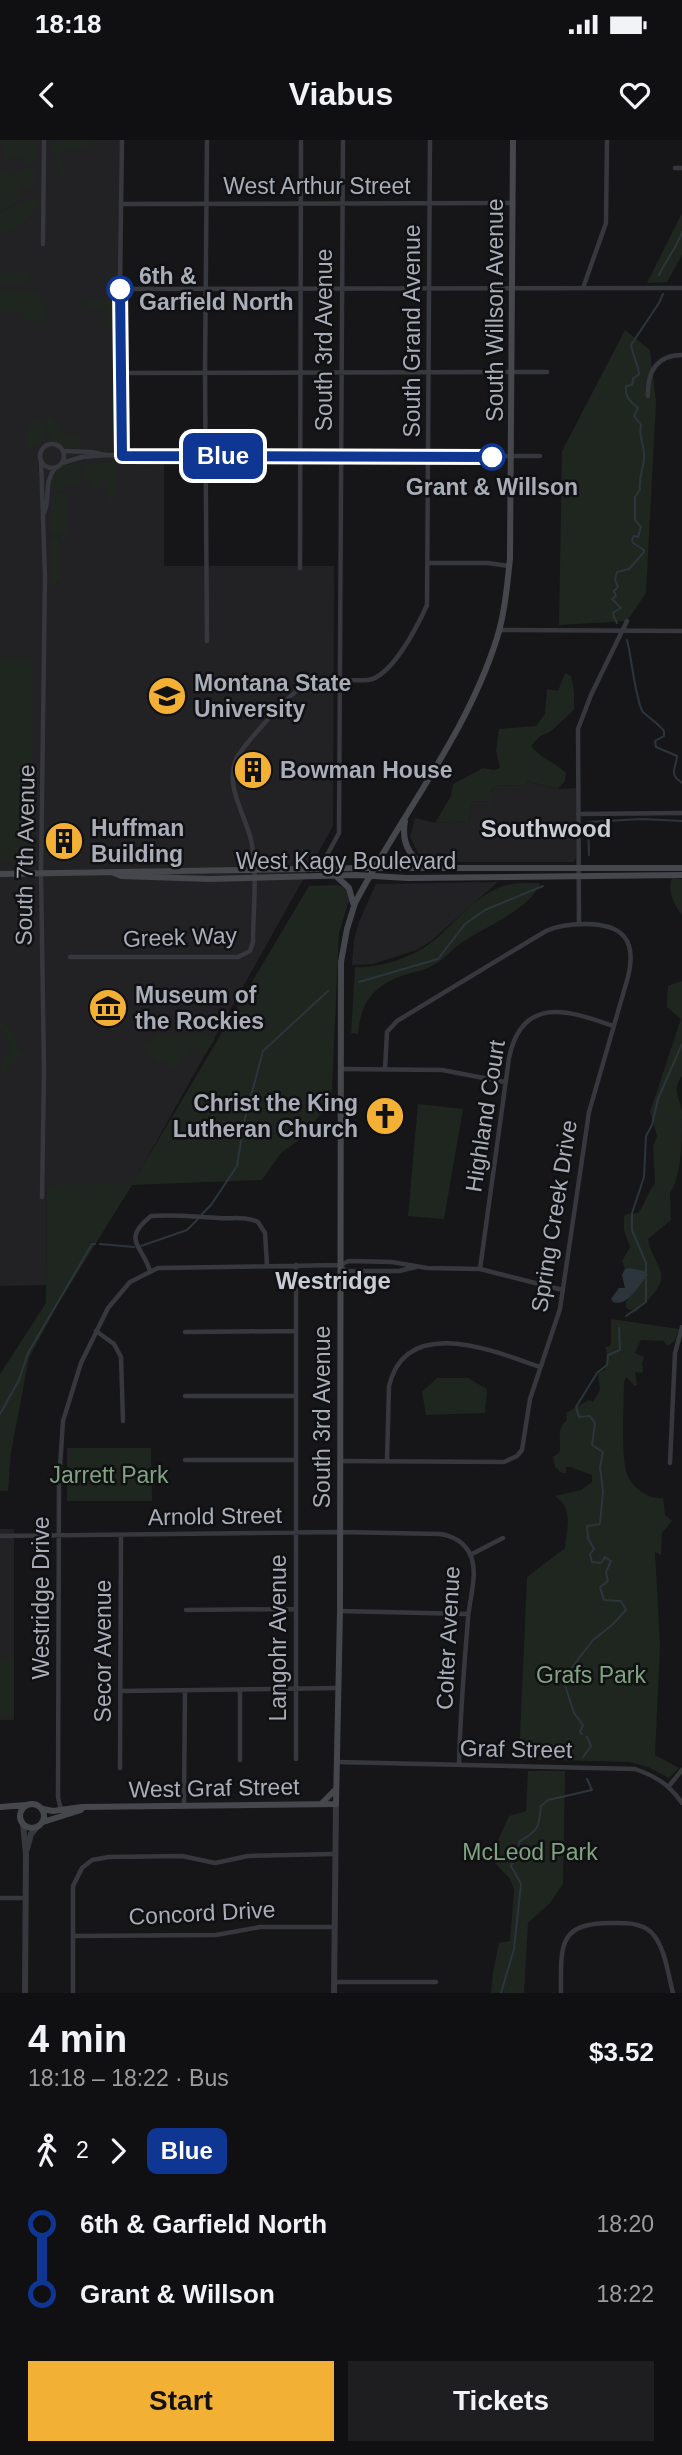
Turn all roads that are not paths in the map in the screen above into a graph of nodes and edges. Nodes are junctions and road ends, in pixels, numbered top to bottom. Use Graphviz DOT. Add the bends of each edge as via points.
graph roads {
  1 [pos="44,140"];
  2 [pos="122,140"];
  3 [pos="206,140"];
  4 [pos="301,140"];
  5 [pos="343,140"];
  6 [pos="430,140"];
  7 [pos="513,140"];
  8 [pos="607,140"];
  9 [pos="675,168"];
  10 [pos="682,168"];
  11 [pos="430,203"];
  12 [pos="122,204"];
  13 [pos="206,204"];
  14 [pos="301,204"];
  15 [pos="342,204"];
  16 [pos="513,204"];
  17 [pos="43,244"];
  18 [pos="300,288"];
  19 [pos="342,288"];
  20 [pos="430,288"];
  21 [pos="513,288"];
  22 [pos="583,288"];
  23 [pos="682,288"];
  24 [pos="120,289"];
  25 [pos="206,289"];
  26 [pos="682,355"];
  27 [pos="300,372"];
  28 [pos="342,372"];
  29 [pos="429,372"];
  30 [pos="512,372"];
  31 [pos="547,372"];
  32 [pos="121,373"];
  33 [pos="205,373"];
  34 [pos="648,397"];
  35 [pos="63,451"];
  36 [pos="106,455"];
  37 [pos="122,456"];
  38 [pos="205,456"];
  39 [pos="300,456"];
  40 [pos="341,456"];
  41 [pos="540,456"];
  42 [pos="429,457"];
  43 [pos="511,457"];
  44 [pos="41,460"];
  45 [pos="62,463"];
  46 [pos="56,467"];
  47 [pos="44,513"];
  48 [pos="428,563"];
  49 [pos="509,566"];
  50 [pos="300,568"];
  51 [pos="626,621"];
  52 [pos="499,630"];
  53 [pos="620,631"];
  54 [pos="682,631"];
  55 [pos="207,641"];
  56 [pos="340,680"];
  57 [pos="682,813"];
  58 [pos="578,814"];
  59 [pos="405,816"];
  60 [pos="579,867"];
  61 [pos="320,868"];
  62 [pos="374,868"];
  63 [pos="682,868"];
  64 [pos="253,869"];
  65 [pos="431,869"];
  66 [pos="41,873"];
  67 [pos="114,873"];
  68 [pos="0,874"];
  69 [pos="334,876"];
  70 [pos="370,876"];
  71 [pos="579,876"];
  72 [pos="682,876"];
  73 [pos="253,879"];
  74 [pos="353,908"];
  75 [pos="579,924"];
  76 [pos="70,957"];
  77 [pos="613,1026"];
  78 [pos="340,1069"];
  79 [pos="385,1069"];
  80 [pos="505,1082"];
  81 [pos="42,1197"];
  82 [pos="267,1265"];
  83 [pos="296,1265"];
  84 [pos="340,1265"];
  85 [pos="419,1267"];
  86 [pos="480,1269"];
  87 [pos="150,1271"];
  88 [pos="563,1290"];
  89 [pos="682,1327"];
  90 [pos="96,1331"];
  91 [pos="296,1331"];
  92 [pos="185,1332"];
  93 [pos="540,1367"];
  94 [pos="185,1396"];
  95 [pos="296,1396"];
  96 [pos="123,1421"];
  97 [pos="296,1460"];
  98 [pos="387,1460"];
  99 [pos="185,1461"];
  100 [pos="340,1461"];
  101 [pos="670,1463"];
  102 [pos="340,1532"];
  103 [pos="296,1533"];
  104 [pos="59,1535"];
  105 [pos="121,1535"];
  106 [pos="0,1536"];
  107 [pos="503,1538"];
  108 [pos="470,1555"];
  109 [pos="296,1609"];
  110 [pos="186,1610"];
  111 [pos="340,1611"];
  112 [pos="468,1614"];
  113 [pos="295,1688"];
  114 [pos="339,1688"];
  115 [pos="185,1690"];
  116 [pos="240,1690"];
  117 [pos="121,1691"];
  118 [pos="296,1759"];
  119 [pos="240,1760"];
  120 [pos="337,1762"];
  121 [pos="459,1766"];
  122 [pos="120,1768"];
  123 [pos="682,1770"];
  124 [pos="669,1786"];
  125 [pos="336,1788"];
  126 [pos="682,1803"];
  127 [pos="321,1804"];
  128 [pos="335,1804"];
  129 [pos="28,1805"];
  130 [pos="184,1806"];
  131 [pos="0,1807"];
  132 [pos="93,1807"];
  133 [pos="43,1809"];
  134 [pos="61,1810"];
  135 [pos="22,1821"];
  136 [pos="43,1822"];
  137 [pos="36,1828"];
  138 [pos="26,1854"];
  139 [pos="334,1854"];
  140 [pos="0,1898"];
  141 [pos="25,1898"];
  142 [pos="334,1927"];
  143 [pos="73,1936"];
  144 [pos="334,1982"];
  145 [pos="436,1982"];
  146 [pos="24,1993"];
  147 [pos="73,1993"];
  148 [pos="334,1993"];
  149 [pos="561,1993"];
  150 [pos="673,1993"];
  1 -- 17 [label="street"];
  2 -- 12 [label="street"];
  3 -- 13 [label="street"];
  4 -- 14 [label="street"];
  5 -- 15 [label="street, South 3rd Avenue"];
  6 -- 11 [label="street, South Grand Avenue"];
  7 -- 16 [label="main road, South Willson Avenue"];
  8 -- 22 [label="street" via="606,223"];
  9 -- 10 [label="street"];
  11 -- 15 [label="street, West Arthur Street"];
  11 -- 16 [label="street, West Arthur Street"];
  11 -- 20 [label="street, South Grand Avenue"];
  12 -- 13 [label="street, West Arthur Street"];
  12 -- 24 [label="street"];
  13 -- 14 [label="street, West Arthur Street"];
  13 -- 25 [label="street"];
  14 -- 15 [label="street, West Arthur Street"];
  14 -- 18 [label="street"];
  15 -- 19 [label="street, South 3rd Avenue"];
  16 -- 21 [label="main road, South Willson Avenue"];
  18 -- 19 [label="street"];
  18 -- 25 [label="street"];
  18 -- 27 [label="street"];
  19 -- 20 [label="street"];
  19 -- 28 [label="street, South 3rd Avenue"];
  20 -- 21 [label="street"];
  20 -- 29 [label="street, South Grand Avenue"];
  21 -- 22 [label="street"];
  21 -- 30 [label="main road, South Willson Avenue"];
  22 -- 23 [label="street"];
  24 -- 25 [label="street"];
  24 -- 32 [label="street"];
  25 -- 33 [label="street"];
  26 -- 34 [label="street" via="662,359 653,368"];
  27 -- 28 [label="street"];
  27 -- 33 [label="street"];
  27 -- 39 [label="street"];
  28 -- 29 [label="street"];
  28 -- 40 [label="street, South 3rd Avenue"];
  29 -- 30 [label="street"];
  29 -- 42 [label="street, South Grand Avenue"];
  30 -- 31 [label="street"];
  30 -- 43 [label="main road, South Willson Avenue"];
  32 -- 33 [label="street"];
  32 -- 37 [label="street"];
  33 -- 38 [label="street"];
  35 -- 36 [label="street"];
  35 -- 44 [label="street" via="49,445"];
  35 -- 45 [label="street"];
  36 -- 37 [label="street"];
  36 -- 45 [label="street"];
  37 -- 38 [label="street"];
  38 -- 39 [label="street"];
  38 -- 55 [label="street"];
  39 -- 40 [label="street"];
  39 -- 50 [label="street"];
  40 -- 42 [label="street"];
  40 -- 56 [label="street, South 3rd Avenue"];
  41 -- 43 [label="street"];
  42 -- 43 [label="street"];
  42 -- 48 [label="street, South Grand Avenue"];
  43 -- 49 [label="main road, South Willson Avenue"];
  44 -- 46 [label="street"];
  44 -- 47 [label="street, South 7th Avenue"];
  45 -- 46 [label="street"];
  46 -- 47 [label="street, South 7th Avenue" via="47,484"];
  47 -- 66 [label="street, South 7th Avenue"];
  48 -- 49 [label="street"];
  48 -- 56 [label="street, South Grand Avenue" via="427,605 393,664 372,680"];
  49 -- 52 [label="main road, South Willson Avenue"];
  51 -- 53 [label="street"];
  52 -- 53 [label="street"];
  52 -- 59 [label="main road, South Willson Avenue" via="468,710"];
  53 -- 54 [label="street"];
  53 -- 58 [label="street" via="578,729"];
  56 -- 61 [label="street, South 3rd Avenue" via="339,833"];
  56 -- 64 [label="street, Greek Way" via="311,682 296,691 233,766 232,785 251,840"];
  57 -- 58 [label="street"];
  58 -- 60 [label="street"];
  59 -- 62 [label="main road, South Willson Avenue"];
  59 -- 65 [label="main road" via="403,837 408,851"];
  60 -- 63 [label="main road, West Kagy Boulevard"];
  60 -- 65 [label="main road, West Kagy Boulevard"];
  60 -- 71 [label="street"];
  61 -- 62 [label="main road, West Kagy Boulevard"];
  61 -- 64 [label="main road, West Kagy Boulevard"];
  62 -- 65 [label="main road, West Kagy Boulevard"];
  62 -- 70 [label="main road, South 3rd Avenue"];
  64 -- 67 [label="main road, West Kagy Boulevard"];
  64 -- 73 [label="street, Greek Way"];
  66 -- 67 [label="main road, West Kagy Boulevard"];
  66 -- 68 [label="main road, West Kagy Boulevard"];
  66 -- 81 [label="street, South 7th Avenue"];
  67 -- 73 [label="main road, West Kagy Boulevard"];
  69 -- 70 [label="main road, West Kagy Boulevard"];
  69 -- 73 [label="main road, West Kagy Boulevard"];
  69 -- 74 [label="main road" via="349,888"];
  70 -- 71 [label="main road, West Kagy Boulevard"];
  70 -- 74 [label="main road, South 3rd Avenue"];
  71 -- 72 [label="main road, West Kagy Boulevard"];
  71 -- 75 [label="street"];
  73 -- 76 [label="street, Greek Way" via="253,942 245,955"];
  74 -- 78 [label="main road, South 3rd Avenue" via="341,962"];
  75 -- 77 [label="street, Spring Creek Drive" via="615,929 631,950 632,962"];
  75 -- 79 [label="street" via="540,934 397,1021 387,1032"];
  77 -- 80 [label="street, Highland Court" via="565,1012 536,1016 513,1038"];
  77 -- 88 [label="street, Spring Creek Drive" via="589,1112"];
  78 -- 79 [label="street"];
  78 -- 84 [label="main road, South 3rd Avenue"];
  79 -- 80 [label="street" via="442,1070"];
  80 -- 86 [label="street, Highland Court"];
  82 -- 83 [label="street, Westridge Drive"];
  82 -- 87 [label="street, Westridge Drive" via="169,1266"];
  82 -- 87 [label="street" via="265,1233 258,1222 175,1214 151,1216 135,1234 134,1242"];
  83 -- 84 [label="street, Westridge Drive"];
  83 -- 91 [label="street, Langohr Avenue"];
  84 -- 85 [label="street, Westridge Drive" via="393,1262"];
  84 -- 85 [label="street, Westridge Drive" via="346,1272 398,1272"];
  84 -- 100 [label="main road, South 3rd Avenue"];
  85 -- 86 [label="street, Westridge Drive"];
  86 -- 88 [label="street, Westridge Drive"];
  87 -- 90 [label="street, Westridge Drive" via="122,1288"];
  88 -- 93 [label="street, Spring Creek Drive"];
  89 -- 101 [label="street" via="675,1353"];
  90 -- 96 [label="street" via="114,1344 121,1357"];
  90 -- 104 [label="street, Westridge Drive" via="63,1421"];
  91 -- 92 [label="street"];
  91 -- 95 [label="street, Langohr Avenue"];
  93 -- 98 [label="street, Spring Creek Drive" via="526,1414 524,1443 517,1456 504,1462"];
  93 -- 98 [label="street" via="466,1344 429,1344 408,1354 389,1386"];
  94 -- 95 [label="street"];
  95 -- 97 [label="street, Langohr Avenue"];
  97 -- 99 [label="street"];
  97 -- 103 [label="street, Langohr Avenue"];
  98 -- 100 [label="street, Spring Creek Drive"];
  100 -- 102 [label="main road, South 3rd Avenue"];
  102 -- 103 [label="street, Arnold Street"];
  102 -- 108 [label="street, Arnold Street" via="440,1534 460,1541"];
  102 -- 111 [label="main road, South 3rd Avenue"];
  103 -- 105 [label="street, Arnold Street"];
  103 -- 109 [label="street, Langohr Avenue"];
  104 -- 105 [label="street, Arnold Street"];
  104 -- 106 [label="street, Arnold Street"];
  104 -- 134 [label="street, Westridge Drive"];
  105 -- 117 [label="street, Secor Avenue"];
  107 -- 108 [label="street"];
  108 -- 112 [label="street, Colter Avenue" via="473,1571"];
  109 -- 110 [label="street"];
  109 -- 113 [label="street, Langohr Avenue"];
  111 -- 112 [label="street"];
  111 -- 114 [label="main road, South 3rd Avenue"];
  112 -- 121 [label="street, Colter Avenue"];
  113 -- 114 [label="street"];
  113 -- 116 [label="street"];
  113 -- 118 [label="street, Langohr Avenue"];
  114 -- 120 [label="main road, South 3rd Avenue"];
  115 -- 116 [label="street"];
  115 -- 117 [label="street"];
  115 -- 130 [label="street"];
  116 -- 119 [label="street"];
  117 -- 122 [label="street, Secor Avenue"];
  120 -- 121 [label="street, Graf Street"];
  120 -- 125 [label="main road, South 3rd Avenue"];
  121 -- 124 [label="street, Graf Street" via="635,1769"];
  123 -- 124 [label="street"];
  124 -- 126 [label="street, Graf Street"];
  125 -- 127 [label="main road"];
  125 -- 128 [label="main road, South 3rd Avenue"];
  127 -- 128 [label="main road, West Graf Street"];
  127 -- 130 [label="main road, West Graf Street"];
  128 -- 139 [label="street"];
  129 -- 131 [label="main road"];
  129 -- 133 [label="main road"];
  129 -- 135 [label="main road" via="23,1808"];
  130 -- 132 [label="main road, West Graf Street"];
  131 -- 135 [label="main road" via="15,1812"];
  132 -- 134 [label="main road, West Graf Street"];
  132 -- 136 [label="main road, West Graf Street"];
  133 -- 134 [label="main road, West Graf Street"];
  133 -- 136 [label="main road"];
  135 -- 137 [label="main road"];
  135 -- 138 [label="street"];
  136 -- 137 [label="main road"];
  137 -- 138 [label="street"];
  138 -- 141 [label="street"];
  139 -- 142 [label="street"];
  139 -- 143 [label="street" via="248,1856 215,1863 182,1856 99,1858 82,1868 73,1886"];
  140 -- 141 [label="street"];
  141 -- 146 [label="street"];
  142 -- 143 [label="street, Concord Drive" via="260,1927 216,1935"];
  142 -- 144 [label="street"];
  143 -- 147 [label="street"];
  144 -- 145 [label="street"];
  144 -- 148 [label="street"];
  149 -- 150 [label="street" via="566,1940 580,1926 599,1923 631,1923 651,1933 660,1947"];
}
